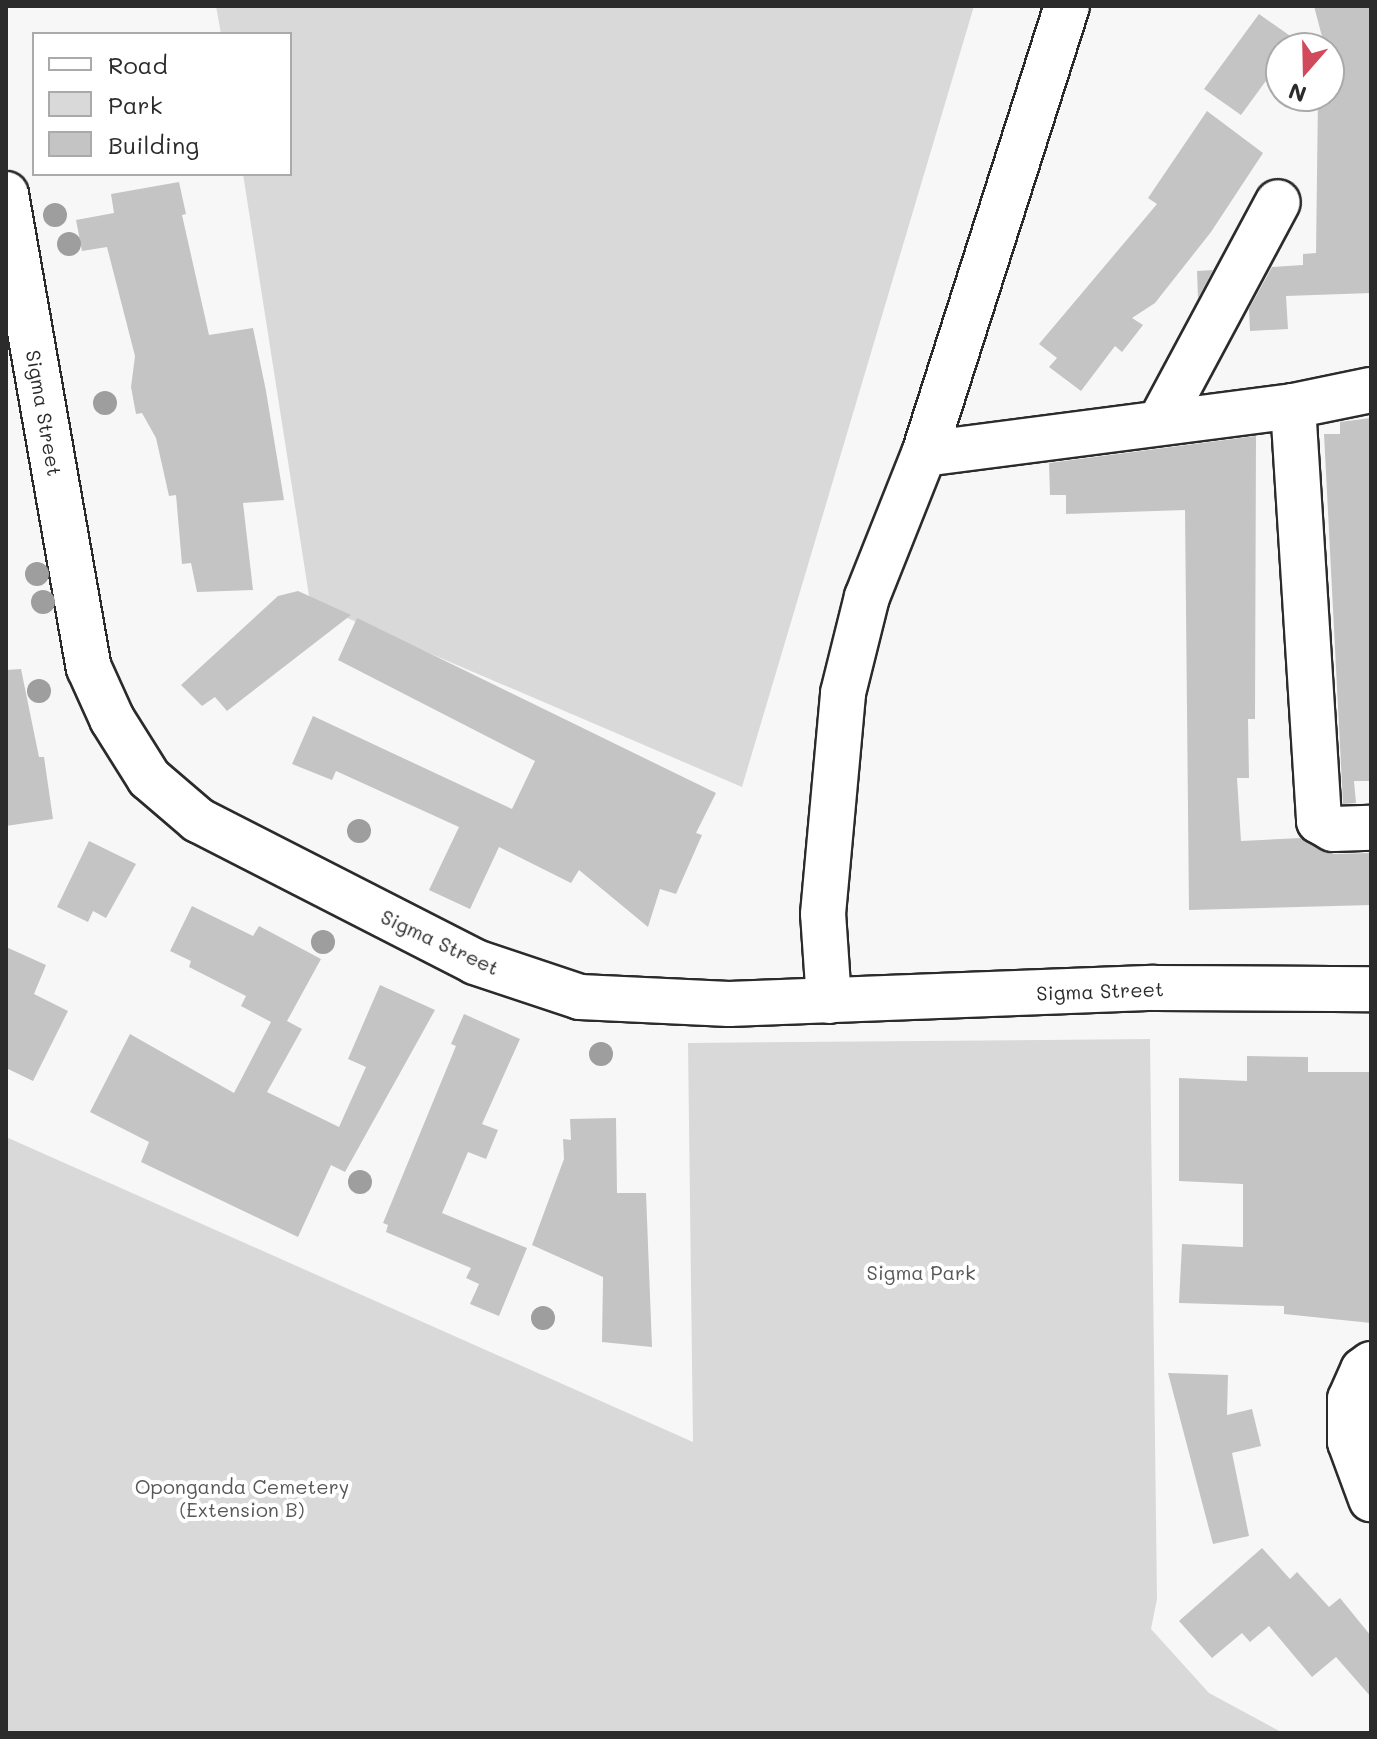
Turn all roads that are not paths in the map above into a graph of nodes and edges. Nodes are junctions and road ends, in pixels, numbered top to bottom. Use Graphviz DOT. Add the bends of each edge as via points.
graph roads {
  1 [pos="1067,6"];
  2 [pos="6,194"];
  3 [pos="1278,202"];
  4 [pos="1371,390"];
  5 [pos="1293,406"];
  6 [pos="1161,420"];
  7 [pos="924,454"];
  8 [pos="1371,828"];
  9 [pos="1371,989"];
  10 [pos="829,1001"];
  11 [pos="1371,1364"];
  12 [pos="1371,1499"];
  1 -- 7 [label="street"];
  2 -- 10 [label="street, Sigma Street" via="89,668 112,719 149,778 198,820 475,962 533,983 580,997 632,1003"];
  3 -- 6 [label="street"];
  4 -- 5 [label="street"];
  5 -- 6 [label="street"];
  5 -- 8 [label="street" via="1319,821 1333,829"];
  6 -- 7 [label="street"];
  7 -- 10 [label="street" via="867,597 843,693 823,914"];
  9 -- 10 [label="street, Sigma Street" via="1154,988"];
  11 -- 12 [label="street" via="1350,1399 1350,1442"];
}
